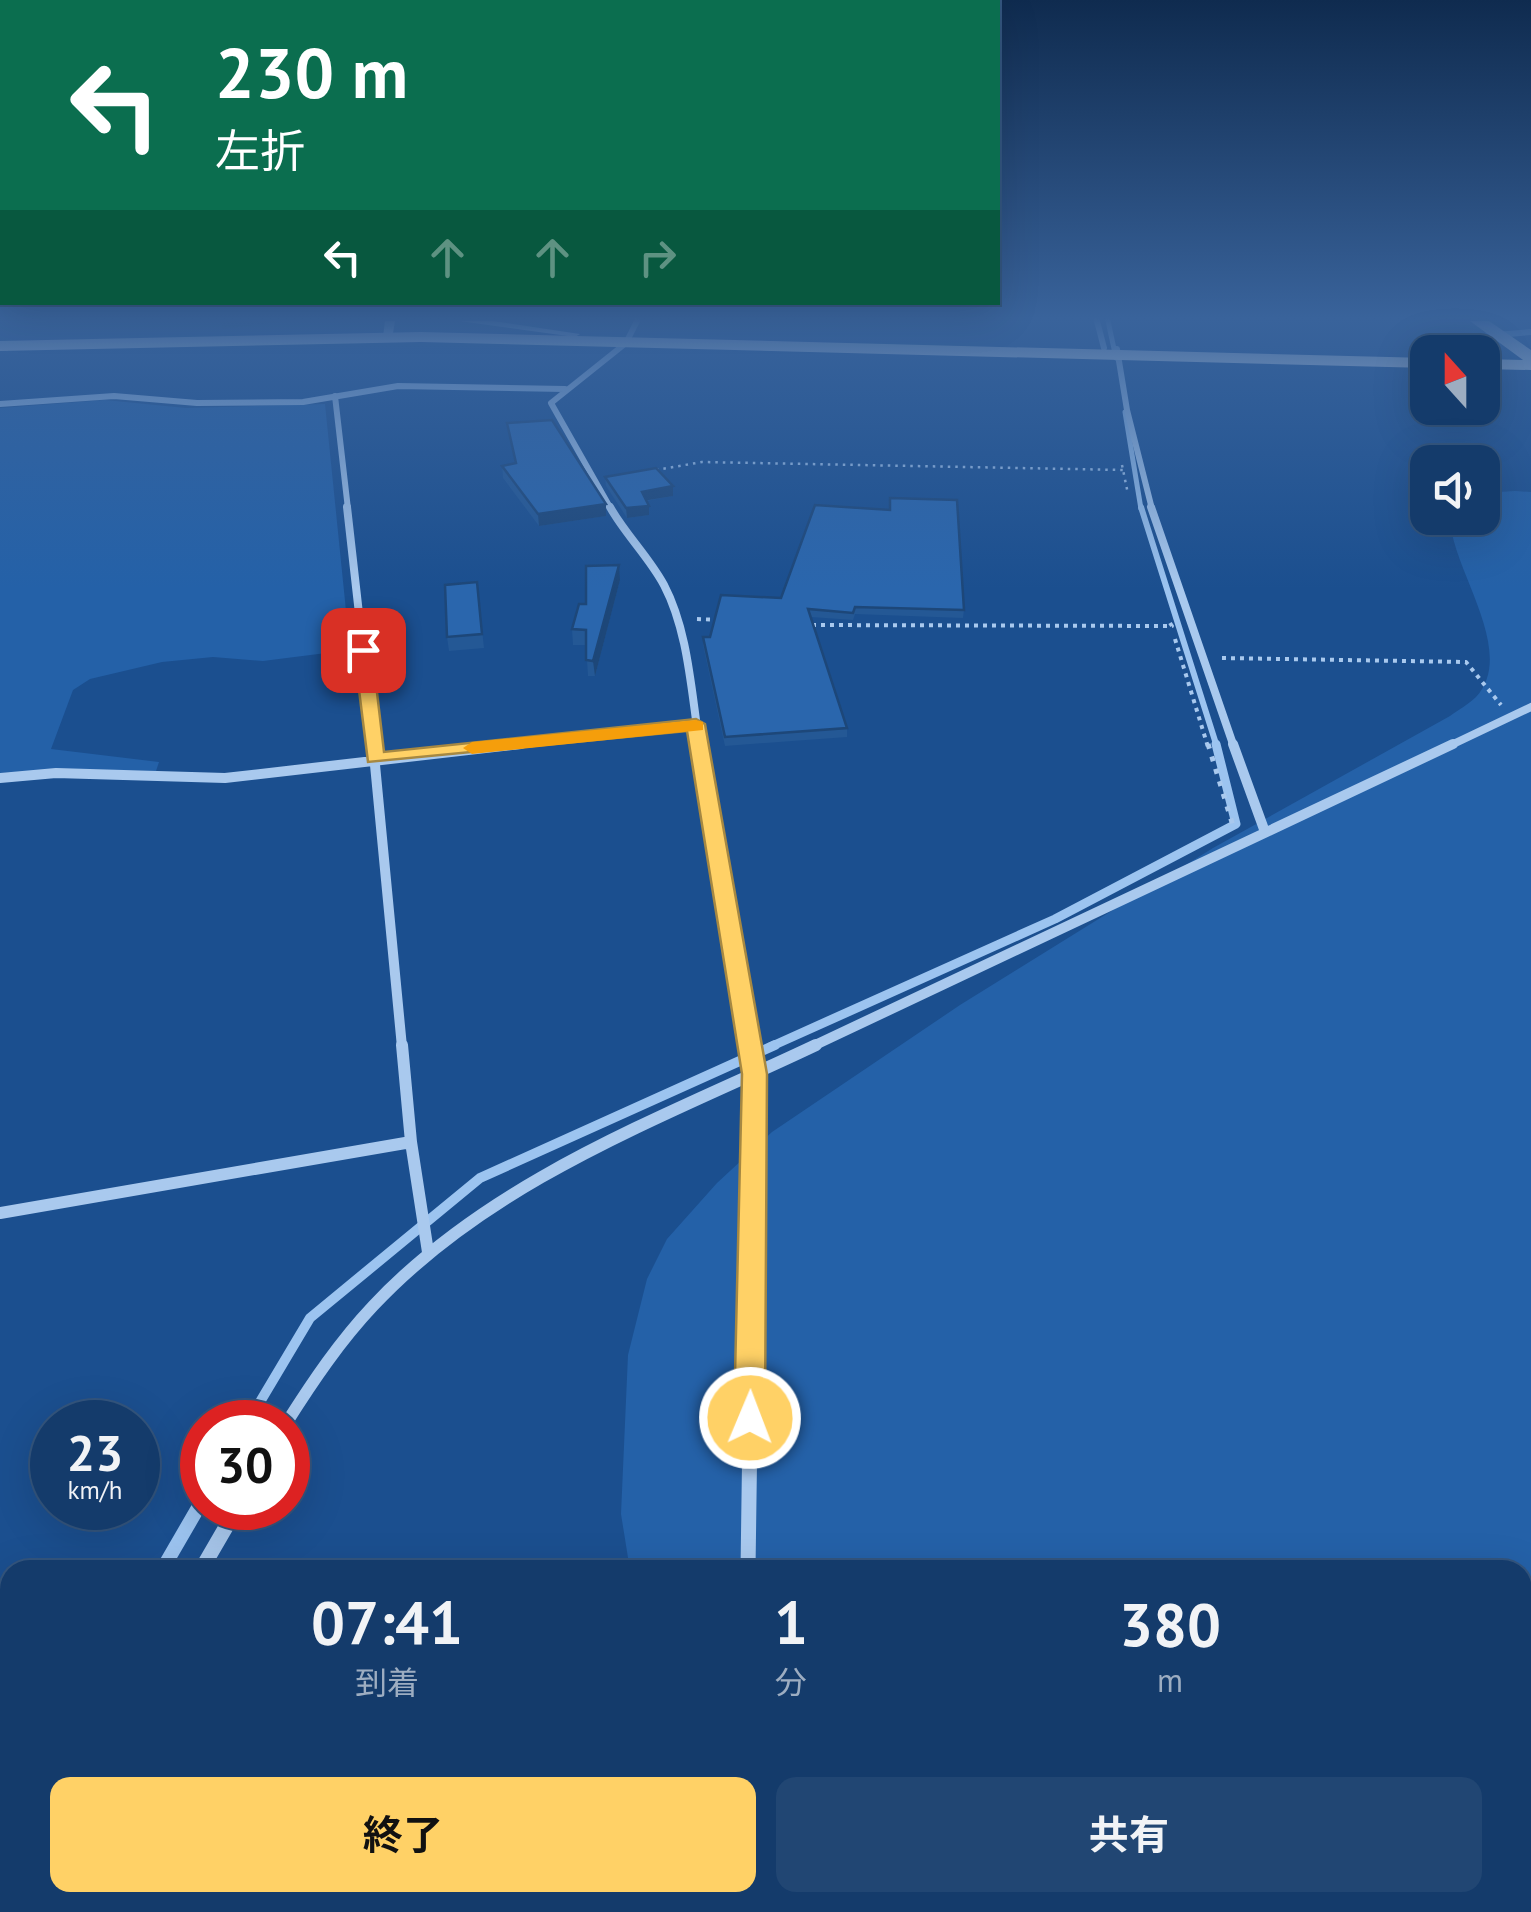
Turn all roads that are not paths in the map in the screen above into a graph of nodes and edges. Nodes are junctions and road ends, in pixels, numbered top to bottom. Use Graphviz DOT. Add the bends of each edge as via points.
graph roads {
  1 [pos="337,410"];
  2 [pos="552,410"];
  3 [pos="1125,410"];
  4 [pos="1531,707"];
  5 [pos="696,724"];
  6 [pos="375,758"];
  7 [pos="0,778"];
  8 [pos="1265,832"];
  9 [pos="754,1074"];
  10 [pos="411,1142"];
  11 [pos="0,1213"];
  12 [pos="428,1252"];
  13 [pos="300,1400"];
  14 [pos="224,1530"];
  15 [pos="207,1560"];
  16 [pos="748,1560"];
  1 -- 6 [label="street"];
  2 -- 5 [label="street" via="679,618"];
  3 -- 8 [label="street"];
  4 -- 8 [label="street"];
  5 -- 6 [label="street"];
  5 -- 9 [label="street"];
  6 -- 7 [label="street" via="225,778 56,772"];
  6 -- 10 [label="street"];
  8 -- 9 [label="street"];
  9 -- 12 [label="street" via="562,1166 490,1206"];
  9 -- 16 [label="street"];
  10 -- 11 [label="street"];
  10 -- 12 [label="street"];
  12 -- 13 [label="street" via="365,1310"];
  14 -- 15 [label="street"];
}
